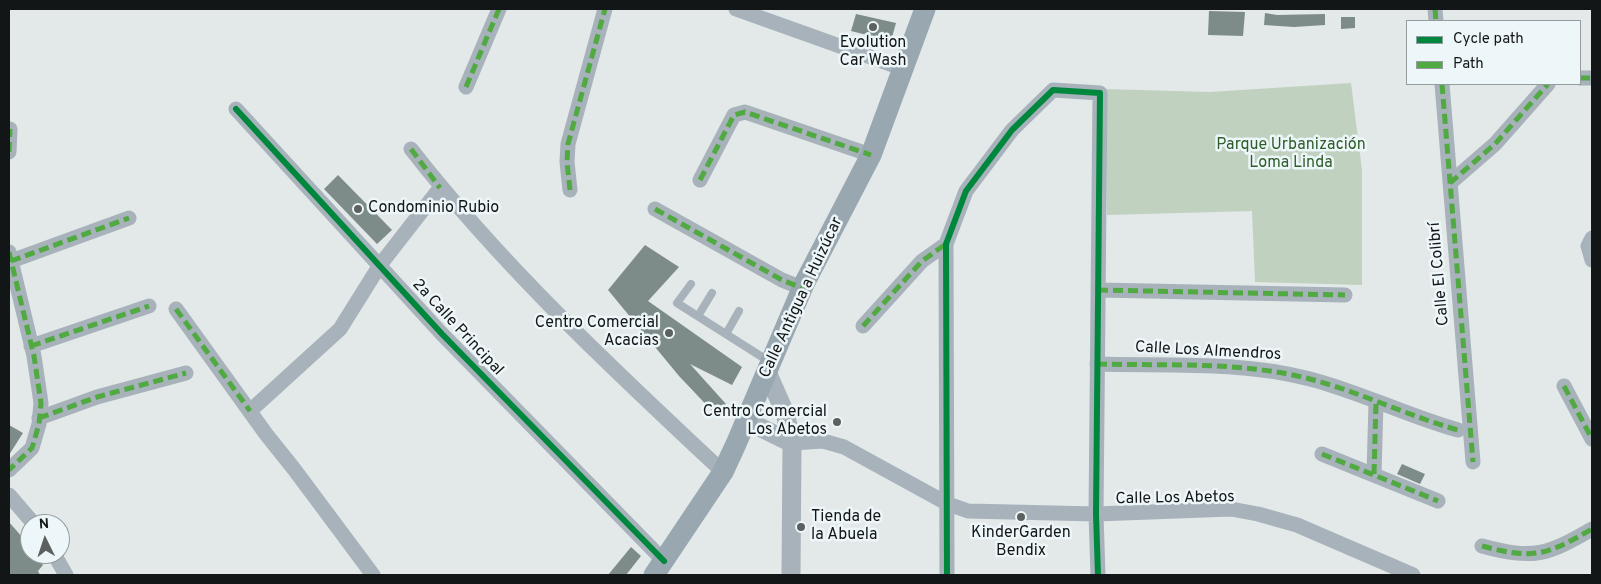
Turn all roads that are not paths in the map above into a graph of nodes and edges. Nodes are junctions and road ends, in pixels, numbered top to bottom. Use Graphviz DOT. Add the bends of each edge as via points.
graph roads {
  1 [pos="499,9"];
  2 [pos="605,9"];
  3 [pos="736,9"];
  4 [pos="925,9"];
  5 [pos="904,68"];
  6 [pos="1442,85"];
  7 [pos="1547,85"];
  8 [pos="466,87"];
  9 [pos="236,109"];
  10 [pos="10,129"];
  11 [pos="411,149"];
  12 [pos="9,152"];
  13 [pos="871,155"];
  14 [pos="700,180"];
  15 [pos="1450,183"];
  16 [pos="440,188"];
  17 [pos="570,190"];
  18 [pos="656,209"];
  19 [pos="129,218"];
  20 [pos="1592,238"];
  21 [pos="946,244"];
  22 [pos="10,256"];
  23 [pos="1592,260"];
  24 [pos="380,265"];
  25 [pos="690,284"];
  26 [pos="802,288"];
  27 [pos="1098,290"];
  28 [pos="712,293"];
  29 [pos="1345,295"];
  30 [pos="149,306"];
  31 [pos="176,309"];
  32 [pos="739,311"];
  33 [pos="698,316"];
  34 [pos="863,326"];
  35 [pos="726,334"];
  36 [pos="31,346"];
  37 [pos="1098,364"];
  38 [pos="769,367"];
  39 [pos="186,373"];
  40 [pos="1564,386"];
  41 [pos="1376,402"];
  42 [pos="250,411"];
  43 [pos="40,418"];
  44 [pos="747,421"];
  45 [pos="1458,430"];
  46 [pos="1592,439"];
  47 [pos="792,443"];
  48 [pos="1322,454"];
  49 [pos="1474,462"];
  50 [pos="9,470"];
  51 [pos="722,472"];
  52 [pos="1374,474"];
  53 [pos="9,495"];
  54 [pos="1438,501"];
  55 [pos="948,504"];
  56 [pos="25,514"];
  57 [pos="1096,514"];
  58 [pos="1592,529"];
  59 [pos="1482,546"];
  60 [pos="60,564"];
  61 [pos="659,568"];
  62 [pos="66,575"];
  63 [pos="373,575"];
  64 [pos="791,575"];
  65 [pos="947,575"];
  66 [pos="1098,575"];
  67 [pos="1412,575"];
  1 -- 8 [label="street"];
  2 -- 17 [label="street" via="568,144 566,162"];
  3 -- 5 [label="street"];
  4 -- 5 [label="main road, Calle Antigua a Huizúcar"];
  5 -- 13 [label="main road, Calle Antigua a Huizúcar"];
  6 -- 15 [label="street, Calle El Colibrí"];
  7 -- 15 [label="street" via="1495,144"];
  9 -- 24 [label="street, 2a Calle Principal"];
  10 -- 12 [label="street"];
  11 -- 16 [label="street"];
  13 -- 14 [label="street" via="745,112 734,115"];
  13 -- 26 [label="main road, Calle Antigua a Huizúcar"];
  15 -- 49 [label="street, Calle El Colibrí"];
  16 -- 24 [label="street"];
  16 -- 51 [label="street" via="588,346"];
  18 -- 26 [label="street"];
  19 -- 22 [label="street"];
  20 -- 23 [label="street" via="1588,246"];
  21 -- 27 [label="street" via="966,191 1012,130 1053,90 1100,93"];
  21 -- 34 [label="street" via="922,261"];
  21 -- 55 [label="street"];
  22 -- 36 [label="street"];
  24 -- 42 [label="street" via="340,329"];
  24 -- 61 [label="street, 2a Calle Principal"];
  25 -- 33 [label="lane" via="677,303"];
  26 -- 38 [label="main road, Calle Antigua a Huizúcar"];
  27 -- 29 [label="street"];
  27 -- 37 [label="street"];
  28 -- 33 [label="lane"];
  30 -- 36 [label="street"];
  31 -- 42 [label="street"];
  32 -- 35 [label="lane"];
  33 -- 35 [label="lane"];
  35 -- 38 [label="lane"];
  36 -- 43 [label="street" via="39,388"];
  37 -- 41 [label="street, Calle Los Almendros" via="1255,369 1312,379"];
  37 -- 57 [label="street"];
  38 -- 44 [label="main road, Calle Antigua a Huizúcar"];
  38 -- 47 [label="street"];
  39 -- 43 [label="street" via="97,397"];
  40 -- 46 [label="street"];
  41 -- 45 [label="street, Calle Los Almendros"];
  41 -- 52 [label="street"];
  42 -- 63 [label="street"];
  43 -- 50 [label="street" via="32,448"];
  44 -- 47 [label="street"];
  44 -- 51 [label="main road, Calle Antigua a Huizúcar"];
  47 -- 55 [label="street, Calle Los Abetos" via="823,440 844,447"];
  47 -- 64 [label="street"];
  48 -- 52 [label="street"];
  51 -- 61 [label="main road, Calle Antigua a Huizúcar"];
  52 -- 54 [label="street"];
  53 -- 56 [label="street"];
  55 -- 57 [label="street, Calle Los Abetos" via="968,511"];
  55 -- 65 [label="street"];
  57 -- 66 [label="street"];
  57 -- 67 [label="street, Calle Los Abetos" via="1232,510 1258,514 1297,526"];
  58 -- 59 [label="street" via="1548,552 1512,554"];
  60 -- 62 [label="street"];
}
